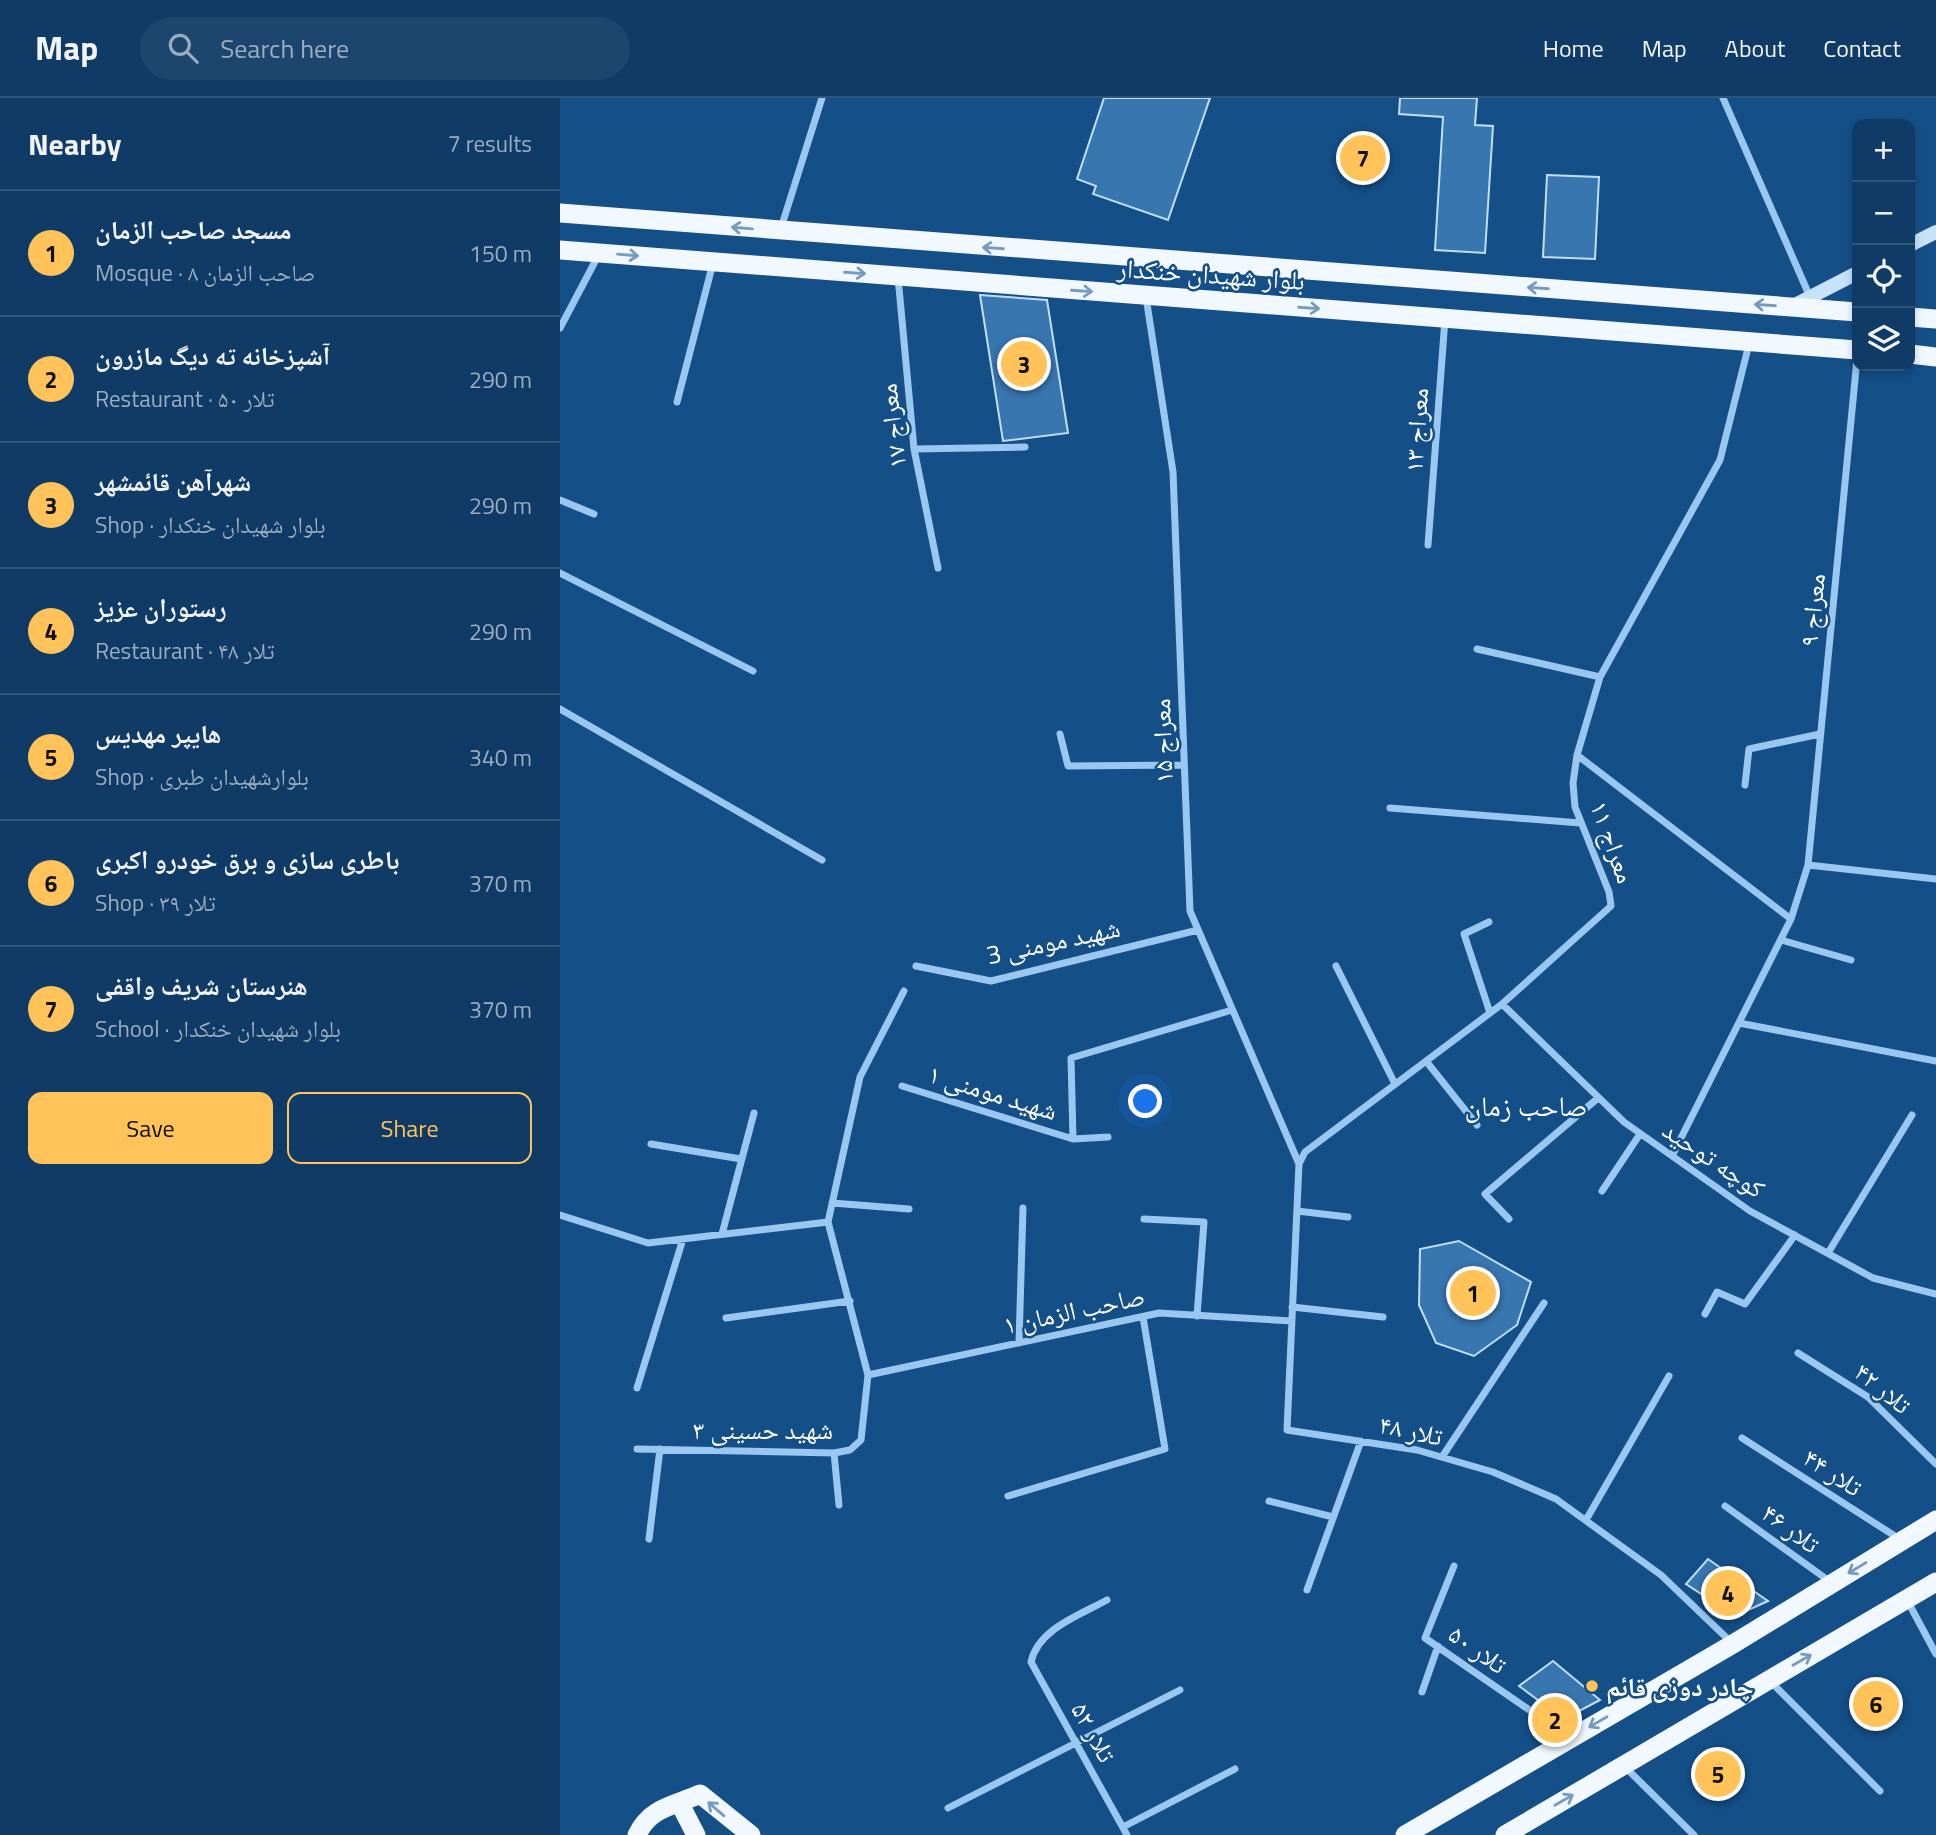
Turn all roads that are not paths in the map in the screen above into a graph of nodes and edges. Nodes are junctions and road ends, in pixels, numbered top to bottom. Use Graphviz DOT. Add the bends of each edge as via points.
graph roads {
  1 [pos="822,98"];
  2 [pos="1723,98"];
  3 [pos="560,213"];
  4 [pos="780,232"];
  5 [pos="1936,232"];
  6 [pos="1915,242"];
  7 [pos="560,250"];
  8 [pos="600,253"];
  9 [pos="713,262"];
  10 [pos="1852,276"];
  11 [pos="898,277"];
  12 [pos="1146,296"];
  13 [pos="1810,298"];
  14 [pos="1792,307"];
  15 [pos="1852,313"];
  16 [pos="1915,317"];
  17 [pos="1446,318"];
  18 [pos="1936,319"];
  19 [pos="560,328"];
  20 [pos="1750,340"];
  21 [pos="1852,350"];
  22 [pos="1915,355"];
  23 [pos="1936,357"];
  24 [pos="1856,371"];
  25 [pos="677,402"];
  26 [pos="1025,447"];
  27 [pos="914,449"];
  28 [pos="560,500"];
  29 [pos="594,514"];
  30 [pos="1429,545"];
  31 [pos="938,568"];
  32 [pos="560,573"];
  33 [pos="1477,649"];
  34 [pos="753,671"];
  35 [pos="1600,677"];
  36 [pos="560,709"];
  37 [pos="1060,734"];
  38 [pos="1820,734"];
  39 [pos="1577,755"];
  40 [pos="1184,765"];
  41 [pos="1745,785"];
  42 [pos="1390,808"];
  43 [pos="1580,823"];
  44 [pos="822,860"];
  45 [pos="1808,865"];
  46 [pos="1936,879"];
  47 [pos="1791,919"];
  48 [pos="1489,922"];
  49 [pos="1198,930"];
  50 [pos="1780,940"];
  51 [pos="1851,960"];
  52 [pos="916,966"];
  53 [pos="1336,966"];
  54 [pos="904,991"];
  55 [pos="1502,1004"];
  56 [pos="1233,1010"];
  57 [pos="1490,1013"];
  58 [pos="1739,1023"];
  59 [pos="1426,1061"];
  60 [pos="1936,1061"];
  61 [pos="1395,1084"];
  62 [pos="902,1086"];
  63 [pos="1598,1098"];
  64 [pos="754,1113"];
  65 [pos="1912,1115"];
  66 [pos="1478,1125"];
  67 [pos="1640,1133"];
  68 [pos="1108,1137"];
  69 [pos="1073,1139"];
  70 [pos="651,1144"];
  71 [pos="1672,1156"];
  72 [pos="741,1159"];
  73 [pos="1299,1164"];
  74 [pos="1602,1191"];
  75 [pos="832,1203"];
  76 [pos="1023,1208"];
  77 [pos="909,1209"];
  78 [pos="1297,1211"];
  79 [pos="560,1215"];
  80 [pos="1348,1217"];
  81 [pos="1144,1219"];
  82 [pos="1509,1219"];
  83 [pos="828,1222"];
  84 [pos="722,1234"];
  85 [pos="1795,1236"];
  86 [pos="683,1239"];
  87 [pos="1828,1253"];
  88 [pos="1936,1294"];
  89 [pos="850,1301"];
  90 [pos="1544,1303"];
  91 [pos="1292,1307"];
  92 [pos="1705,1314"];
  93 [pos="1197,1316"];
  94 [pos="1143,1317"];
  95 [pos="1383,1317"];
  96 [pos="726,1318"];
  97 [pos="1292,1321"];
  98 [pos="1019,1343"];
  99 [pos="1798,1353"];
  100 [pos="868,1375"];
  101 [pos="1670,1376"];
  102 [pos="637,1388"];
  103 [pos="1742,1438"];
  104 [pos="1361,1441"];
  105 [pos="637,1449"];
  106 [pos="660,1449"];
  107 [pos="834,1453"];
  108 [pos="1442,1457"];
  109 [pos="1936,1464"];
  110 [pos="1008,1496"];
  111 [pos="1269,1501"];
  112 [pos="839,1504"];
  113 [pos="1725,1506"];
  114 [pos="1334,1517"];
  115 [pos="1586,1520"];
  116 [pos="1936,1520"];
  117 [pos="649,1539"];
  118 [pos="1902,1541"];
  119 [pos="1454,1566"];
  120 [pos="1936,1582"];
  121 [pos="1832,1583"];
  122 [pos="1307,1590"];
  123 [pos="1907,1599"];
  124 [pos="1107,1600"];
  125 [pos="1733,1644"];
  126 [pos="1438,1646"];
  127 [pos="1936,1654"];
  128 [pos="1769,1680"];
  129 [pos="1180,1690"];
  130 [pos="1422,1692"];
  131 [pos="1571,1739"];
  132 [pos="1075,1741"];
  133 [pos="1623,1765"];
  134 [pos="1235,1769"];
  135 [pos="1880,1791"];
  136 [pos="680,1804"];
  137 [pos="948,1808"];
  138 [pos="1123,1827"];
  139 [pos="637,1835"];
  140 [pos="696,1835"];
  141 [pos="751,1835"];
  142 [pos="1127,1835"];
  143 [pos="1405,1835"];
  144 [pos="1505,1835"];
  145 [pos="1694,1835"];
  1 -- 4 [label="street"];
  2 -- 13 [label="street"];
  4 -- 3 [label="highway, بلوار شهیدان خنکدار, one-way"];
  14 -- 4 [label="highway, بلوار شهیدان خنکدار, one-way"];
  5 -- 6 [label="main road"];
  7 -- 8 [label="highway, بلوار شهیدان خنکدار"];
  8 -- 9 [label="highway, بلوار شهیدان خنکدار, one-way"];
  8 -- 19 [label="street"];
  9 -- 11 [label="highway, بلوار شهیدان خنکدار, one-way"];
  9 -- 25 [label="street"];
  10 -- 13 [label="main road"];
  11 -- 12 [label="highway, بلوار شهیدان خنکدار, one-way"];
  11 -- 27 [label="street, معراج ۱۷"];
  12 -- 17 [label="highway, بلوار شهیدان خنکدار, one-way"];
  12 -- 40 [label="street, معراج ۱۵" via="1172,472"];
  13 -- 14 [label="main road"];
  14 -- 15 [label="highway, بلوار شهیدان خنکدار"];
  16 -- 18 [label="highway"];
  17 -- 20 [label="highway, بلوار شهیدان خنکدار"];
  17 -- 30 [label="street, معراج ۱۳"];
  20 -- 21 [label="highway, بلوار شهیدان خنکدار"];
  20 -- 35 [label="street, معراج ۱۱" via="1720,460"];
  22 -- 23 [label="highway"];
  24 -- 38 [label="street, معراج ۹"];
  26 -- 27 [label="street"];
  27 -- 31 [label="street, معراج ۱۷"];
  28 -- 29 [label="street"];
  32 -- 34 [label="street"];
  33 -- 35 [label="street"];
  35 -- 39 [label="street, معراج ۱۱"];
  36 -- 44 [label="street"];
  37 -- 40 [label="street" via="1068,766"];
  38 -- 41 [label="street" via="1749,749"];
  38 -- 45 [label="street, معراج ۹"];
  39 -- 43 [label="street, معراج ۱۱" via="1573,783"];
  39 -- 47 [label="street"];
  40 -- 49 [label="street, معراج ۱۵" via="1190,911"];
  42 -- 43 [label="street"];
  43 -- 55 [label="street, معراج ۱۱" via="1611,906"];
  45 -- 46 [label="street"];
  45 -- 47 [label="street, معراج ۹"];
  47 -- 50 [label="street, معراج ۹"];
  48 -- 57 [label="street" via="1464,934"];
  49 -- 52 [label="street, شهید مومنی 3" via="991,981"];
  49 -- 56 [label="street, معراج ۱۵"];
  50 -- 51 [label="street"];
  50 -- 58 [label="street, معراج ۹"];
  53 -- 61 [label="street"];
  54 -- 75 [label="street" via="860,1077"];
  55 -- 57 [label="street, معراج ۱۱"];
  55 -- 63 [label="street, کوچه توحید"];
  56 -- 69 [label="street, شهید مومنی ۱" via="1071,1058"];
  56 -- 73 [label="street, معراج ۱۵"];
  57 -- 59 [label="street, معراج ۱۱"];
  58 -- 60 [label="street"];
  58 -- 71 [label="street, معراج ۹"];
  59 -- 61 [label="street, معراج ۱۱"];
  59 -- 66 [label="street"];
  61 -- 73 [label="street, معراج ۱۱" via="1305,1152"];
  62 -- 69 [label="street, شهید مومنی ۱"];
  63 -- 67 [label="street, کوچه توحید"];
  63 -- 82 [label="street" via="1485,1194"];
  64 -- 72 [label="street"];
  65 -- 87 [label="street"];
  67 -- 71 [label="street, کوچه توحید"];
  67 -- 74 [label="street"];
  68 -- 69 [label="street"];
  70 -- 72 [label="street"];
  71 -- 85 [label="street, کوچه توحید" via="1750,1211"];
  72 -- 84 [label="street"];
  73 -- 78 [label="street, تلار ۴۸"];
  75 -- 77 [label="street"];
  75 -- 83 [label="street"];
  76 -- 98 [label="street"];
  78 -- 80 [label="street"];
  78 -- 91 [label="street, تلار ۴۸"];
  79 -- 86 [label="street" via="648,1243"];
  81 -- 93 [label="street" via="1204,1222"];
  83 -- 84 [label="street"];
  83 -- 89 [label="street"];
  84 -- 86 [label="street"];
  85 -- 87 [label="street, کوچه توحید"];
  85 -- 92 [label="street" via="1745,1304 1717,1292"];
  86 -- 102 [label="street"];
  87 -- 88 [label="street, کوچه توحید" via="1873,1278"];
  89 -- 96 [label="street"];
  89 -- 100 [label="street"];
  90 -- 108 [label="street"];
  91 -- 95 [label="street"];
  91 -- 97 [label="street, تلار ۴۸"];
  93 -- 94 [label="street, صاحب الزمان ۱" via="1158,1313"];
  93 -- 97 [label="street, صاحب الزمان ۱"];
  94 -- 98 [label="street, صاحب الزمان ۱"];
  94 -- 110 [label="street" via="1165,1449"];
  97 -- 104 [label="street, تلار ۴۸" via="1287,1430"];
  98 -- 100 [label="street, صاحب الزمان ۱"];
  99 -- 109 [label="street, تلار ۴۲" via="1868,1397"];
  100 -- 107 [label="street, شهید حسینی ۳" via="861,1440 850,1450"];
  101 -- 115 [label="street"];
  103 -- 118 [label="street, تلار ۴۴"];
  104 -- 108 [label="street, تلار ۴۸"];
  104 -- 114 [label="street"];
  105 -- 106 [label="street, شهید حسینی ۳"];
  106 -- 107 [label="street, شهید حسینی ۳"];
  106 -- 117 [label="street"];
  107 -- 112 [label="street"];
  108 -- 115 [label="street, تلار ۴۸" via="1493,1472 1556,1499"];
  111 -- 114 [label="street"];
  113 -- 121 [label="street, تلار ۴۶"];
  114 -- 122 [label="street"];
  115 -- 125 [label="street, تلار ۴۸" via="1661,1575"];
  116 -- 118 [label="highway"];
  118 -- 121 [label="highway, one-way"];
  119 -- 126 [label="street, تلار ۵۰" via="1425,1637"];
  120 -- 123 [label="highway"];
  121 -- 125 [label="highway"];
  123 -- 127 [label="street"];
  128 -- 123 [label="highway, one-way"];
  124 -- 132 [label="street, تلار ۵۲" via="1045,1636 1034,1649 1031,1662"];
  125 -- 131 [label="highway, one-way"];
  126 -- 130 [label="street"];
  126 -- 131 [label="street, تلار ۵۰"];
  128 -- 133 [label="highway"];
  128 -- 135 [label="street"];
  129 -- 132 [label="street"];
  131 -- 143 [label="highway"];
  132 -- 137 [label="street"];
  132 -- 138 [label="street, تلار ۵۲"];
  144 -- 133 [label="highway, one-way"];
  133 -- 145 [label="street"];
  134 -- 138 [label="street"];
  136 -- 139 [label="highway" via="654,1812"];
  136 -- 140 [label="highway"];
  141 -- 136 [label="highway, one-way" via="700,1794"];
  138 -- 142 [label="street, تلار ۵۲"];
}
